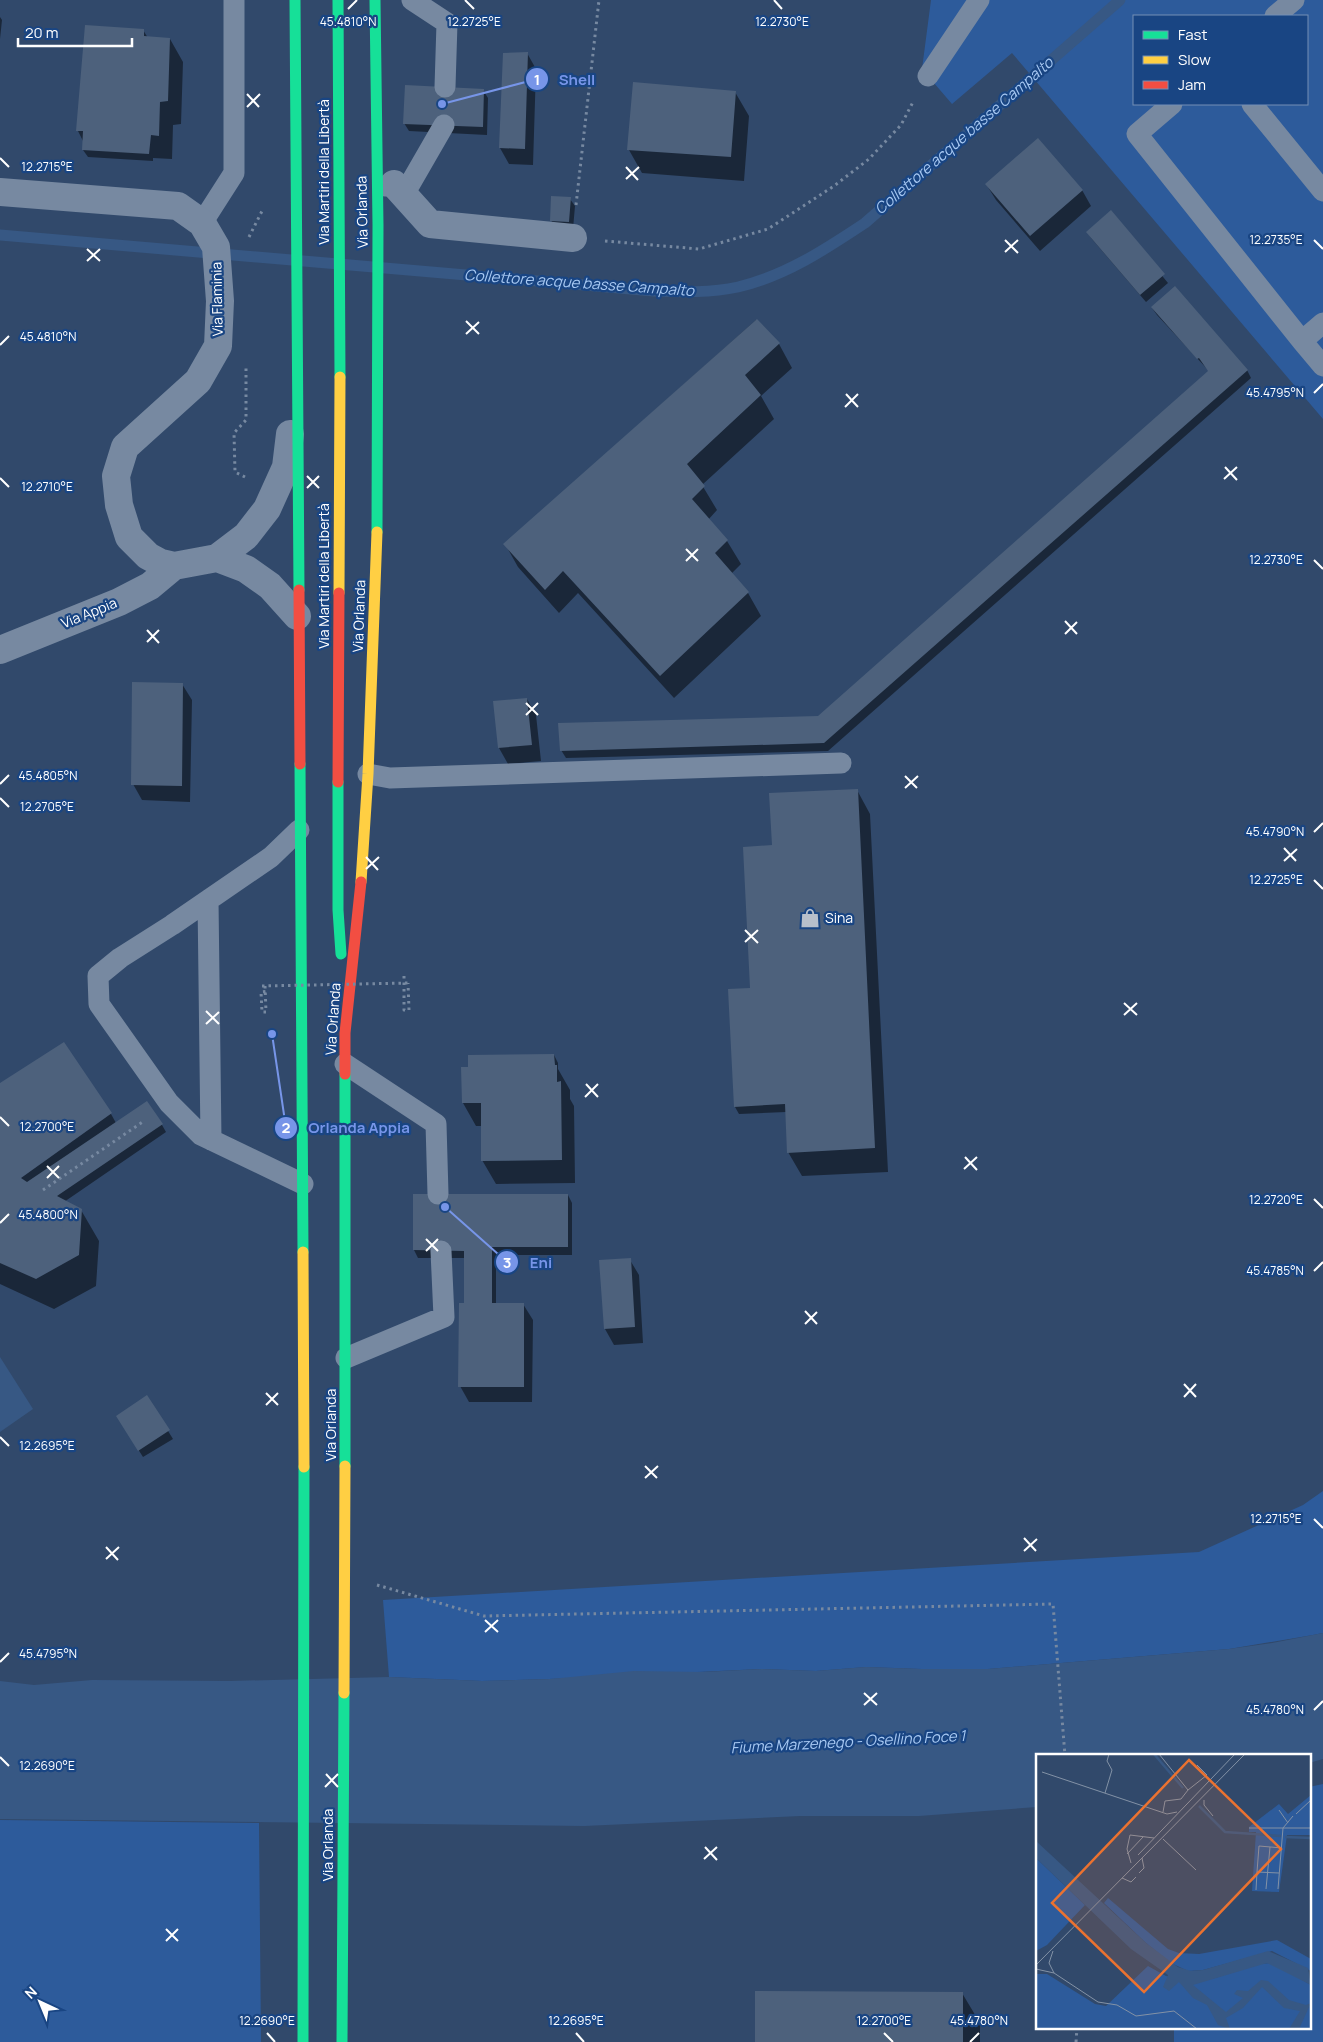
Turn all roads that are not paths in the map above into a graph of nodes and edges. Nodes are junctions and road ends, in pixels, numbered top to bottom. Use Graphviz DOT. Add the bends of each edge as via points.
graph roads {
  1 [pos="234,0"];
  2 [pos="295,0"];
  3 [pos="338,0"];
  4 [pos="375,0"];
  5 [pos="412,0"];
  6 [pos="979,0"];
  7 [pos="1294,0"];
  8 [pos="1276,15"];
  9 [pos="928,76"];
  10 [pos="445,87"];
  11 [pos="1171,105"];
  12 [pos="1253,105"];
  13 [pos="444,125"];
  14 [pos="385,185"];
  15 [pos="1323,191"];
  16 [pos="0,192"];
  17 [pos="202,223"];
  18 [pos="573,238"];
  19 [pos="1323,323"];
  20 [pos="1302,341"];
  21 [pos="1323,366"];
  22 [pos="298,379"];
  23 [pos="217,558"];
  24 [pos="174,566"];
  25 [pos="297,616"];
  26 [pos="0,650"];
  27 [pos="841,763"];
  28 [pos="368,774"];
  29 [pos="300,830"];
  30 [pos="208,900"];
  31 [pos="345,1033"];
  32 [pos="345,1064"];
  33 [pos="211,1140"];
  34 [pos="303,1184"];
  35 [pos="438,1194"];
  36 [pos="441,1251"];
  37 [pos="346,1358"];
  38 [pos="303,2042"];
  39 [pos="342,2042"];
  1 -- 17 [label="lane" via="234,173"];
  2 -- 22 [label="main road, Via Orlanda"];
  3 -- 31 [label="main road, Via Martiri della Libertà" via="338,910"];
  4 -- 14 [label="main road, Via Orlanda"];
  5 -- 10 [label="lane" via="447,23"];
  6 -- 9 [label="lane"];
  7 -- 8 [label="lane"];
  11 -- 20 [label="lane" via="1137,134"];
  12 -- 15 [label="lane"];
  13 -- 14 [label="lane" via="410,184"];
  14 -- 18 [label="street" via="430,224"];
  14 -- 28 [label="main road, Via Orlanda" via="378,225 377,546"];
  16 -- 17 [label="street, Via Flaminia" via="178,206"];
  17 -- 24 [label="street, Via Flaminia" via="216,247 220,301 218,346 198,381 125,447 116,476 119,505 129,537 148,556"];
  19 -- 20 [label="lane"];
  20 -- 21 [label="lane"];
  22 -- 23 [label="street" via="286,467 267,509 246,536"];
  22 -- 25 [label="main road, Via Orlanda"];
  23 -- 24 [label="street"];
  23 -- 25 [label="street" via="246,569 270,586"];
  24 -- 26 [label="street, Via Appia" via="150,586 119,602"];
  25 -- 29 [label="main road, Via Orlanda"];
  27 -- 28 [label="lane" via="390,778"];
  28 -- 31 [label="main road, Via Orlanda" via="359,912"];
  29 -- 30 [label="lane" via="271,857"];
  29 -- 34 [label="main road, Via Orlanda"];
  30 -- 33 [label="lane"];
  30 -- 33 [label="lane" via="98,976 99,1004 169,1103 201,1135"];
  31 -- 32 [label="main road, Via Orlanda"];
  32 -- 35 [label="lane" via="436,1124"];
  32 -- 37 [label="main road, Via Orlanda"];
  33 -- 34 [label="lane"];
  34 -- 38 [label="main road, Via Orlanda"];
  36 -- 37 [label="lane" via="444,1317"];
  37 -- 39 [label="main road, Via Orlanda"];
}
